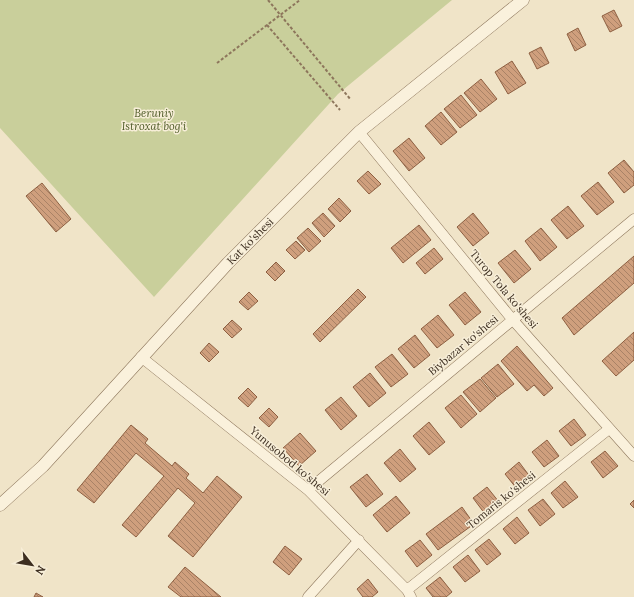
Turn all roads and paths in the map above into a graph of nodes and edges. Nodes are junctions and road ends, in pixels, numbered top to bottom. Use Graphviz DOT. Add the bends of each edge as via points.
graph roads {
  1 [pos="269,0"];
  2 [pos="300,0"];
  3 [pos="523,0"];
  4 [pos="280,15"];
  5 [pos="267,25"];
  6 [pos="217,63"];
  7 [pos="351,100"];
  8 [pos="340,110"];
  9 [pos="359,132"];
  10 [pos="634,219"];
  11 [pos="512,319"];
  12 [pos="141,357"];
  13 [pos="609,429"];
  14 [pos="634,456"];
  15 [pos="308,490"];
  16 [pos="0,505"];
  17 [pos="359,540"];
  18 [pos="409,594"];
  19 [pos="308,597"];
  1 -- 4 [label="path"];
  2 -- 4 [label="path"];
  3 -- 9 [label="street, Kat ko'shesi"];
  4 -- 5 [label="path"];
  4 -- 7 [label="path"];
  5 -- 6 [label="path"];
  5 -- 8 [label="path"];
  9 -- 11 [label="street, Turop Tola ko'shesi"];
  9 -- 12 [label="street, Kat ko'shesi" via="228,263"];
  10 -- 11 [label="street, Biybazar ko'shesi"];
  11 -- 13 [label="street, Turop Tola ko'shesi"];
  11 -- 15 [label="street, Biybazar ko'shesi"];
  12 -- 15 [label="street, Yunusobod ko'shesi"];
  12 -- 16 [label="street, Kat ko'shesi" via="43,466"];
  13 -- 14 [label="street, Turop Tola ko'shesi"];
  13 -- 18 [label="street, Tomaris ko'shesi"];
  15 -- 17 [label="street, Yunusobod ko'shesi"];
  17 -- 18 [label="street, Yunusobod ko'shesi"];
  17 -- 19 [label="street"];
}
